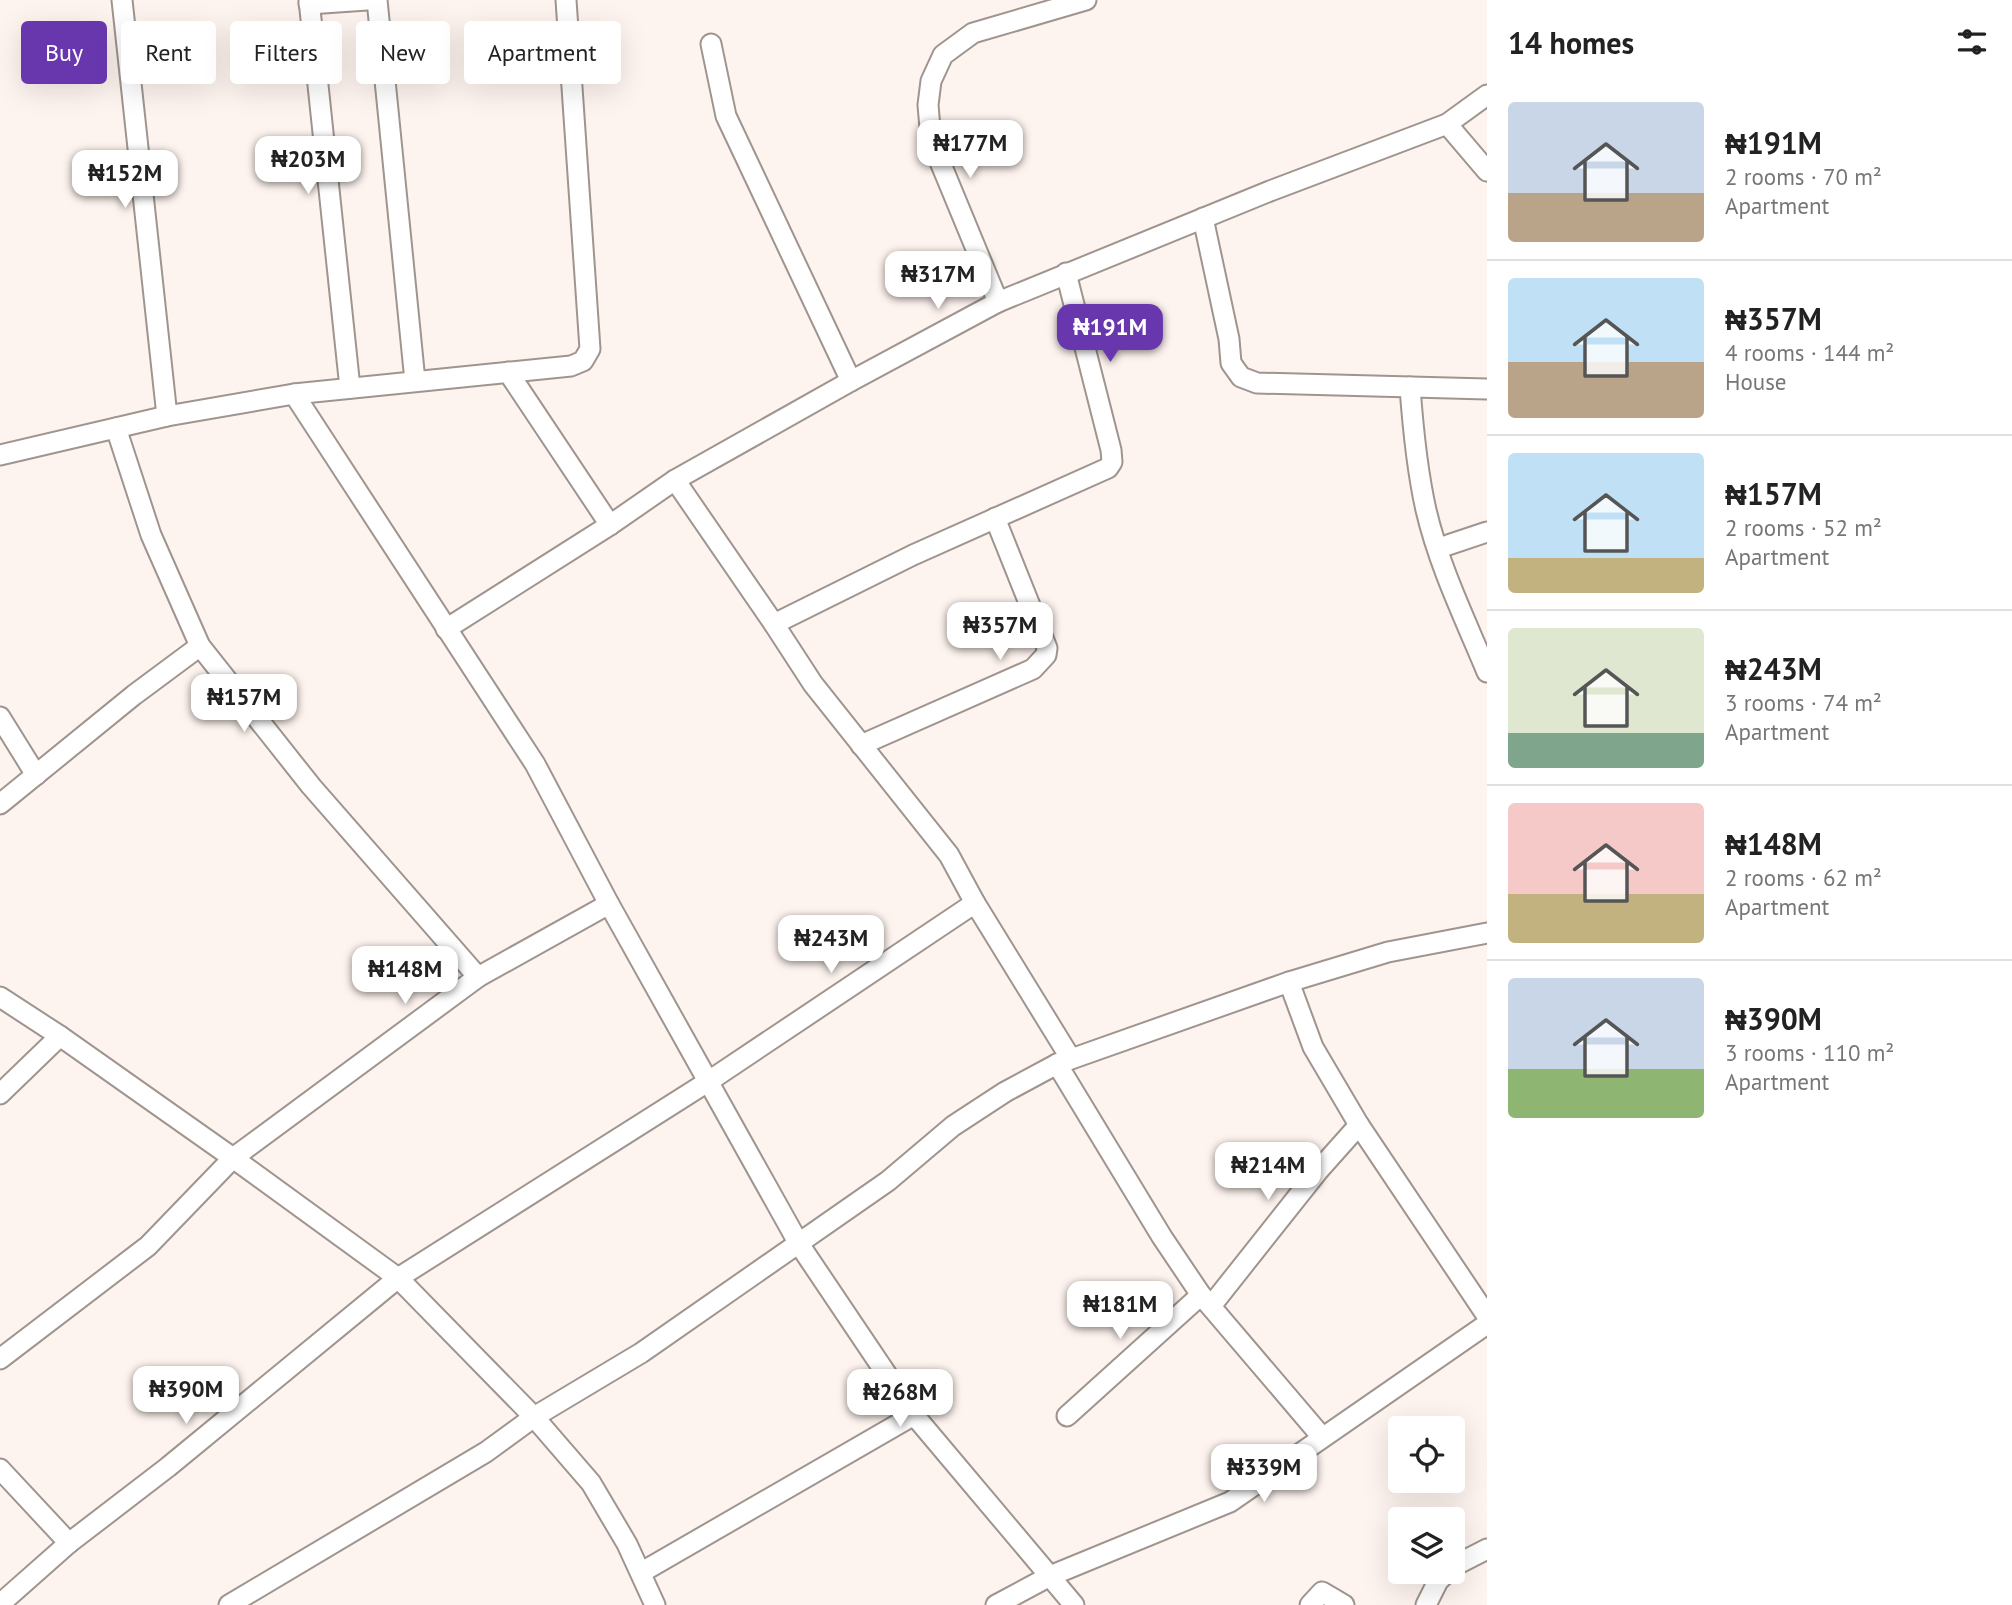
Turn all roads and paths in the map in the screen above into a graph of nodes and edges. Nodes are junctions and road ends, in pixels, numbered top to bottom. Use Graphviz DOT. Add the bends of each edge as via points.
graph roads {
  1 [pos="122,0"];
  2 [pos="367,0"];
  3 [pos="377,0"];
  4 [pos="566,0"];
  5 [pos="1086,0"];
  6 [pos="309,2"];
  7 [pos="711,44"];
  8 [pos="1487,95"];
  9 [pos="1447,124"];
  10 [pos="1487,171"];
  11 [pos="1203,218"];
  12 [pos="1066,273"];
  13 [pos="998,302"];
  14 [pos="508,372"];
  15 [pos="851,381"];
  16 [pos="415,382"];
  17 [pos="1410,387"];
  18 [pos="350,388"];
  19 [pos="1487,389"];
  20 [pos="294,394"];
  21 [pos="167,416"];
  22 [pos="116,428"];
  23 [pos="0,455"];
  24 [pos="675,480"];
  25 [pos="995,518"];
  26 [pos="610,525"];
  27 [pos="1487,532"];
  28 [pos="1439,548"];
  29 [pos="774,624"];
  30 [pos="446,629"];
  31 [pos="200,646"];
  32 [pos="1487,672"];
  33 [pos="0,717"];
  34 [pos="861,745"];
  35 [pos="36,775"];
  36 [pos="0,804"];
  37 [pos="975,903"];
  38 [pos="609,904"];
  39 [pos="1487,933"];
  40 [pos="478,977"];
  41 [pos="1289,982"];
  42 [pos="0,998"];
  43 [pos="60,1037"];
  44 [pos="1064,1062"];
  45 [pos="709,1081"];
  46 [pos="0,1094"];
  47 [pos="1359,1125"];
  48 [pos="233,1158"];
  49 [pos="799,1244"];
  50 [pos="398,1278"];
  51 [pos="1206,1301"];
  52 [pos="1487,1316"];
  53 [pos="1487,1324"];
  54 [pos="0,1359"];
  55 [pos="914,1415"];
  56 [pos="1067,1416"];
  57 [pos="534,1417"];
  58 [pos="1322,1437"];
  59 [pos="0,1469"];
  60 [pos="69,1543"];
  61 [pos="1487,1549"];
  62 [pos="1465,1560"];
  63 [pos="642,1572"];
  64 [pos="1050,1576"];
  65 [pos="1436,1584"];
  66 [pos="0,1604"];
  67 [pos="229,1605"];
  68 [pos="654,1605"];
  69 [pos="996,1605"];
  70 [pos="1074,1605"];
  71 [pos="1310,1605"];
  72 [pos="1344,1605"];
  73 [pos="1426,1605"];
  1 -- 21 [label="street"];
  2 -- 6 [label="street"];
  3 -- 16 [label="street"];
  4 -- 14 [label="street" via="590,349 583,361 571,366"];
  5 -- 13 [label="street" via="973,33 943,55 931,81 932,140"];
  6 -- 18 [label="street"];
  7 -- 15 [label="street" via="726,116"];
  8 -- 9 [label="street"];
  9 -- 10 [label="street"];
  9 -- 11 [label="street"];
  11 -- 12 [label="street"];
  11 -- 17 [label="street" via="1231,363 1241,377 1257,383"];
  12 -- 13 [label="street"];
  12 -- 25 [label="street" via="1112,462 1108,468"];
  13 -- 15 [label="street"];
  14 -- 16 [label="street"];
  14 -- 26 [label="street"];
  15 -- 24 [label="street"];
  16 -- 18 [label="street"];
  17 -- 19 [label="street"];
  17 -- 28 [label="street" via="1414,442"];
  18 -- 20 [label="street"];
  20 -- 21 [label="street"];
  20 -- 30 [label="street"];
  21 -- 22 [label="street"];
  22 -- 23 [label="street"];
  22 -- 31 [label="street" via="151,535"];
  24 -- 26 [label="street"];
  24 -- 29 [label="street"];
  25 -- 29 [label="street"];
  25 -- 34 [label="street" via="1046,655 1033,669"];
  26 -- 30 [label="street"];
  27 -- 28 [label="street"];
  28 -- 32 [label="street"];
  29 -- 34 [label="street"];
  30 -- 38 [label="street" via="535,764"];
  31 -- 35 [label="street"];
  31 -- 40 [label="street" via="311,786"];
  33 -- 35 [label="street"];
  34 -- 37 [label="street" via="949,855"];
  35 -- 36 [label="street"];
  37 -- 44 [label="street"];
  37 -- 45 [label="street"];
  38 -- 40 [label="street"];
  38 -- 45 [label="street"];
  39 -- 41 [label="street" via="1388,952"];
  40 -- 48 [label="street"];
  41 -- 44 [label="street"];
  41 -- 47 [label="street" via="1313,1047"];
  42 -- 43 [label="street"];
  43 -- 46 [label="street"];
  43 -- 48 [label="street"];
  44 -- 49 [label="street" via="1005,1091 953,1126 888,1181"];
  44 -- 51 [label="street" via="1162,1237"];
  45 -- 49 [label="street"];
  45 -- 50 [label="street"];
  47 -- 51 [label="street"];
  47 -- 52 [label="street"];
  48 -- 50 [label="street"];
  48 -- 54 [label="street" via="148,1246"];
  49 -- 55 [label="street"];
  49 -- 57 [label="street" via="641,1353"];
  50 -- 57 [label="street"];
  50 -- 60 [label="street"];
  51 -- 56 [label="street"];
  51 -- 58 [label="street"];
  53 -- 58 [label="street"];
  55 -- 63 [label="street"];
  55 -- 64 [label="street"];
  57 -- 63 [label="street" via="591,1483"];
  57 -- 67 [label="street" via="486,1452"];
  58 -- 64 [label="street" via="1230,1502"];
  59 -- 60 [label="street"];
  60 -- 66 [label="street"];
  61 -- 62 [label="street"];
  63 -- 68 [label="street"];
  64 -- 69 [label="street"];
  64 -- 70 [label="street"];
  65 -- 73 [label="street"];
  71 -- 72 [label="street" via="1322,1592"];
}
